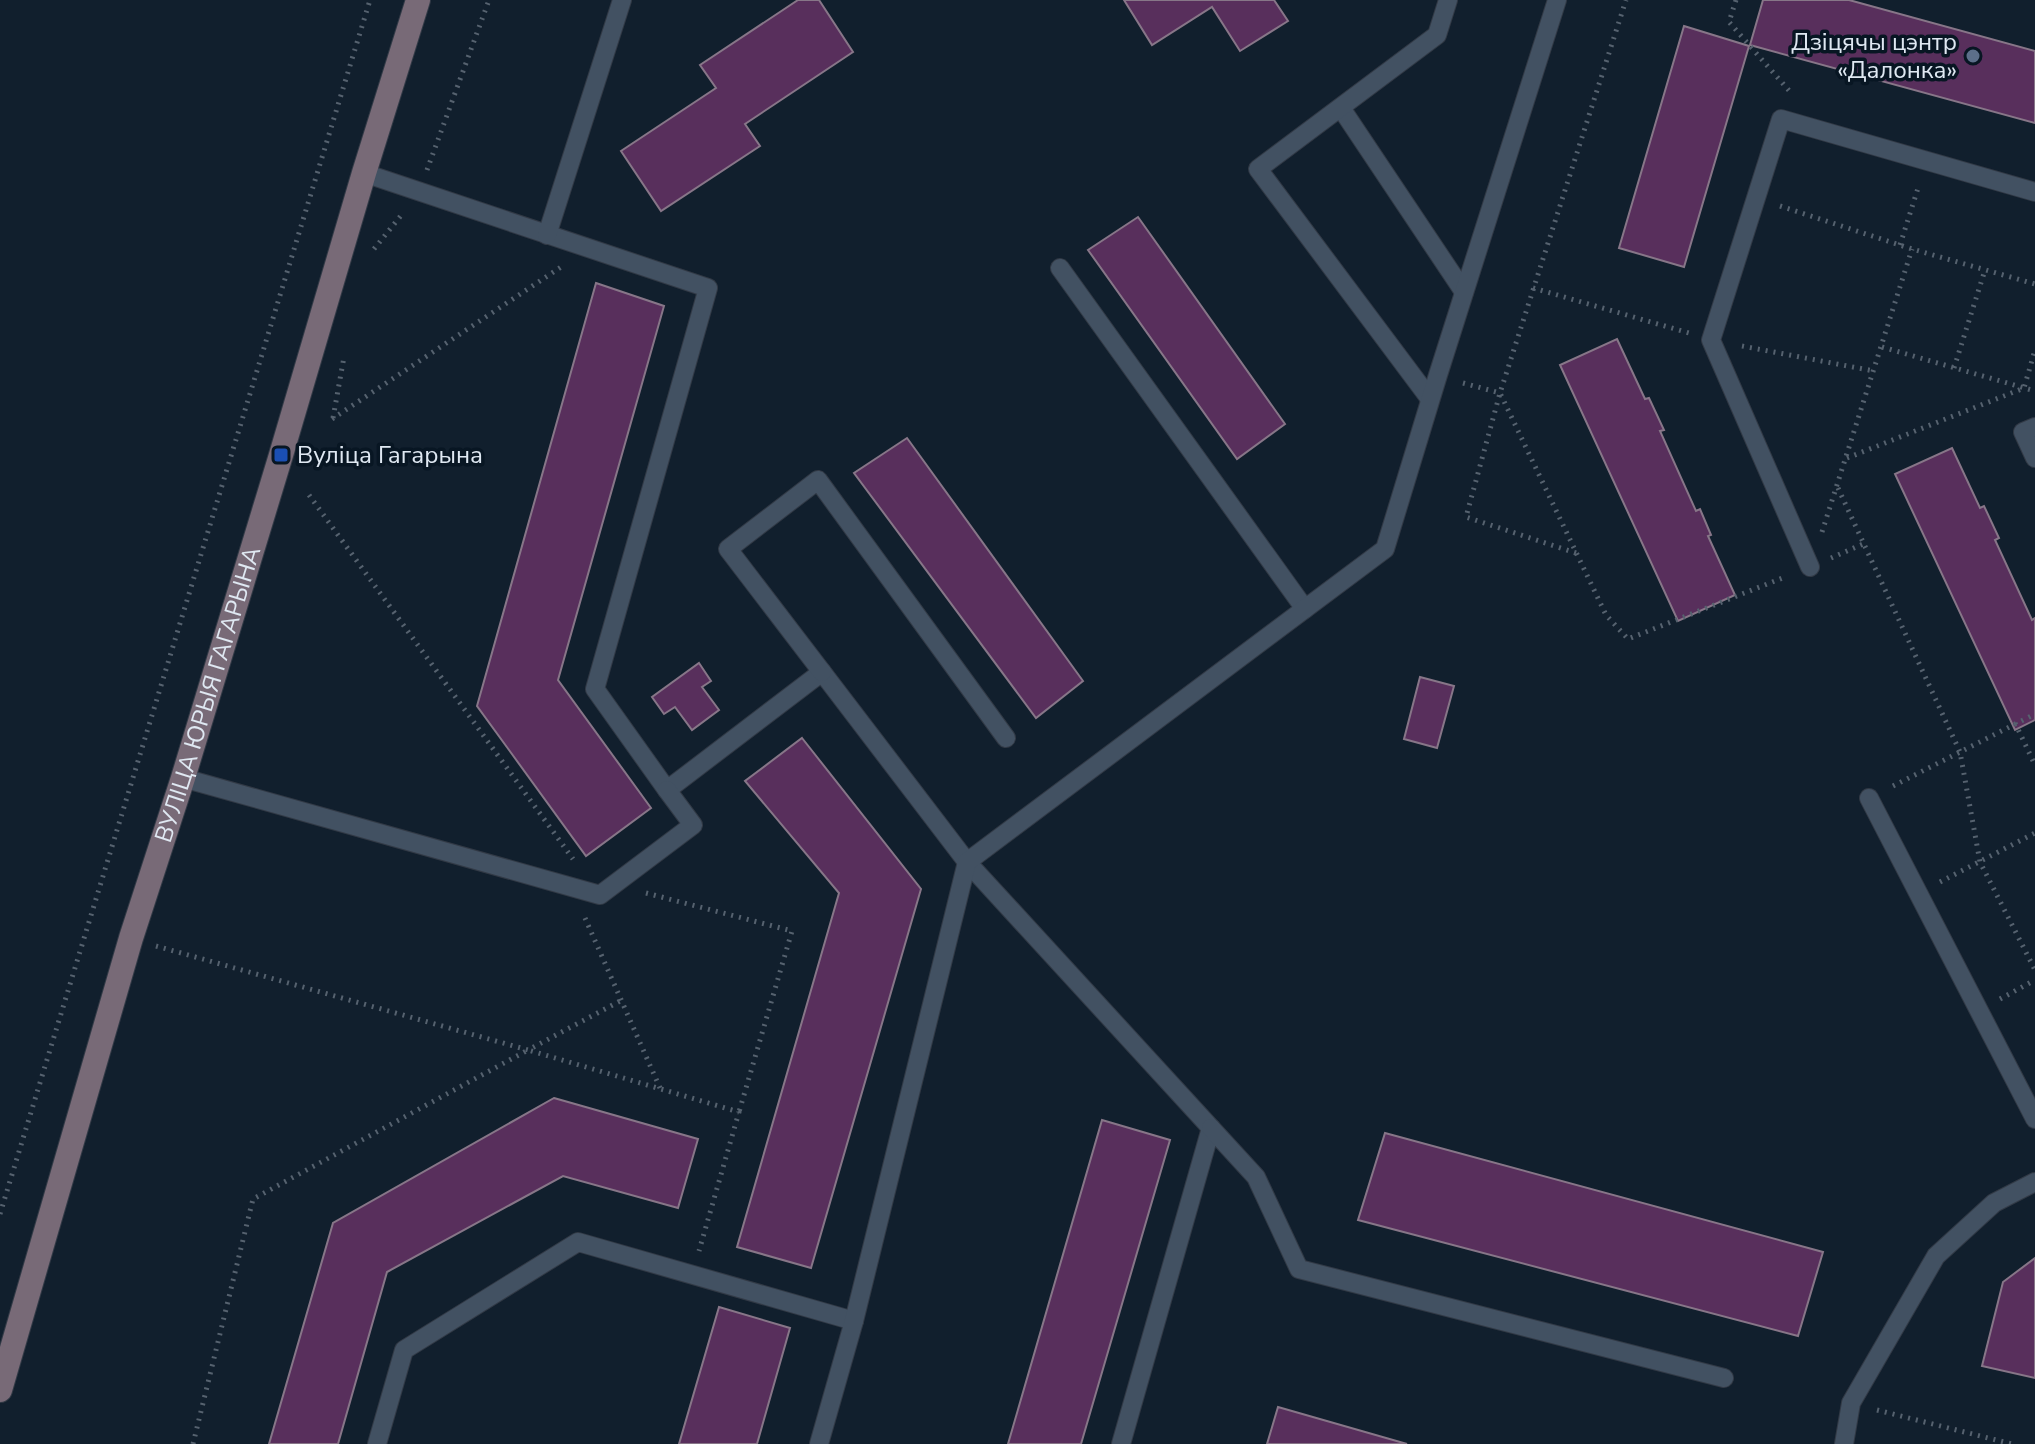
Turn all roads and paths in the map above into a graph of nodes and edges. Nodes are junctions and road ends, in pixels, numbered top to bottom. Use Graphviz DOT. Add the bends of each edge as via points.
graph roads {
  1 [pos="370,0"];
  2 [pos="418,0"];
  3 [pos="489,0"];
  4 [pos="622,0"];
  5 [pos="1448,0"];
  6 [pos="1557,0"];
  7 [pos="1626,0"];
  8 [pos="1736,0"];
  9 [pos="1341,108"];
  10 [pos="1827,133"];
  11 [pos="1927,161"];
  12 [pos="364,173"];
  13 [pos="419,192"];
  14 [pos="2035,192"];
  15 [pos="1756,198"];
  16 [pos="547,235"];
  17 [pos="1900,245"];
  18 [pos="588,249"];
  19 [pos="1912,249"];
  20 [pos="373,250"];
  21 [pos="1060,268"];
  22 [pos="1985,270"];
  23 [pos="2035,284"];
  24 [pos="1464,292"];
  25 [pos="1882,347"];
  26 [pos="2035,350"];
  27 [pos="1954,368"];
  28 [pos="1438,375"];
  29 [pos="2024,388"];
  30 [pos="2035,391"];
  31 [pos="1500,393"];
  32 [pos="1430,399"];
  33 [pos="332,419"];
  34 [pos="2035,427"];
  35 [pos="1847,458"];
  36 [pos="2035,458"];
  37 [pos="1838,488"];
  38 [pos="309,495"];
  39 [pos="1863,544"];
  40 [pos="1576,553"];
  41 [pos="1810,567"];
  42 [pos="1305,609"];
  43 [pos="822,672"];
  44 [pos="2035,714"];
  45 [pos="2015,723"];
  46 [pos="1006,738"];
  47 [pos="1960,752"];
  48 [pos="2035,765"];
  49 [pos="183,778"];
  50 [pos="667,790"];
  51 [pos="1869,798"];
  52 [pos="2035,833"];
  53 [pos="967,862"];
  54 [pos="1980,862"];
  55 [pos="572,887"];
  56 [pos="608,890"];
  57 [pos="1918,893"];
  58 [pos="174,951"];
  59 [pos="2035,970"];
  60 [pos="2035,980"];
  61 [pos="620,1001"];
  62 [pos="1979,1010"];
  63 [pos="528,1050"];
  64 [pos="660,1089"];
  65 [pos="739,1112"];
  66 [pos="2035,1119"];
  67 [pos="1211,1128"];
  68 [pos="2035,1182"];
  69 [pos="0,1214"];
  70 [pos="692,1275"];
  71 [pos="854,1321"];
  72 [pos="1724,1378"];
  73 [pos="0,1390"];
  74 [pos="1851,1403"];
  75 [pos="193,1444"];
  76 [pos="377,1444"];
  77 [pos="819,1444"];
  78 [pos="1121,1444"];
  79 [pos="1844,1444"];
  80 [pos="2012,1444"];
  1 -- 69 [label="path"];
  2 -- 12 [label="main road, ВУЛІЦА ЮРЫЯ ГАГАРЫНА"];
  3 -- 13 [label="path"];
  4 -- 16 [label="lane"];
  5 -- 9 [label="lane" via="1437,35"];
  6 -- 24 [label="lane"];
  7 -- 31 [label="path"];
  8 -- 10 [label="path" via="1729,22"];
  9 -- 24 [label="lane"];
  9 -- 32 [label="lane" via="1258,169"];
  10 -- 11 [label="lane"];
  10 -- 15 [label="lane" via="1781,119"];
  11 -- 14 [label="lane"];
  11 -- 17 [label="path"];
  12 -- 13 [label="lane"];
  12 -- 49 [label="main road, ВУЛІЦА ЮРЫЯ ГАГАРЫНА"];
  13 -- 16 [label="lane"];
  13 -- 20 [label="path"];
  15 -- 17 [label="path"];
  15 -- 41 [label="lane" via="1711,340"];
  16 -- 18 [label="lane"];
  17 -- 19 [label="path"];
  18 -- 33 [label="path"];
  18 -- 50 [label="lane" via="708,288 595,689"];
  19 -- 22 [label="path"];
  19 -- 25 [label="path"];
  21 -- 42 [label="lane"];
  22 -- 23 [label="path"];
  22 -- 27 [label="path"];
  24 -- 28 [label="lane"];
  25 -- 27 [label="path"];
  25 -- 35 [label="path"];
  26 -- 29 [label="path"];
  27 -- 29 [label="path"];
  28 -- 31 [label="path"];
  28 -- 32 [label="lane"];
  29 -- 30 [label="path"];
  29 -- 35 [label="path"];
  31 -- 40 [label="path"];
  31 -- 40 [label="path" via="1466,517"];
  32 -- 42 [label="lane" via="1385,549"];
  34 -- 36 [label="lane" via="2023,432"];
  35 -- 37 [label="path"];
  37 -- 39 [label="path"];
  37 -- 41 [label="path"];
  38 -- 56 [label="path"];
  39 -- 41 [label="path"];
  39 -- 47 [label="path"];
  40 -- 41 [label="path" via="1606,615 1628,639"];
  42 -- 53 [label="lane"];
  43 -- 46 [label="lane" via="728,549 818,480"];
  43 -- 50 [label="lane"];
  43 -- 53 [label="lane"];
  44 -- 45 [label="path"];
  45 -- 47 [label="path"];
  45 -- 48 [label="path"];
  47 -- 51 [label="path"];
  47 -- 54 [label="path"];
  49 -- 55 [label="lane"];
  49 -- 73 [label="main road, ВУЛІЦА ЮРЫЯ ГАГАРЫНА"];
  50 -- 56 [label="lane" via="693,825"];
  51 -- 57 [label="lane"];
  52 -- 54 [label="path"];
  53 -- 67 [label="lane"];
  53 -- 71 [label="lane"];
  54 -- 57 [label="path"];
  54 -- 59 [label="path"];
  55 -- 56 [label="lane"];
  55 -- 61 [label="path"];
  56 -- 65 [label="path" via="792,931"];
  57 -- 62 [label="lane"];
  58 -- 63 [label="path"];
  60 -- 62 [label="path"];
  61 -- 63 [label="path"];
  61 -- 64 [label="path"];
  62 -- 66 [label="lane"];
  63 -- 64 [label="path"];
  63 -- 75 [label="path" via="253,1199"];
  64 -- 65 [label="path"];
  65 -- 70 [label="path"];
  67 -- 72 [label="lane" via="1256,1177 1299,1269"];
  67 -- 78 [label="lane"];
  68 -- 74 [label="lane" via="1994,1203 1936,1256"];
  70 -- 71 [label="lane"];
  70 -- 76 [label="lane" via="578,1242 404,1350"];
  71 -- 77 [label="lane"];
  74 -- 79 [label="lane"];
  74 -- 80 [label="path"];
}
